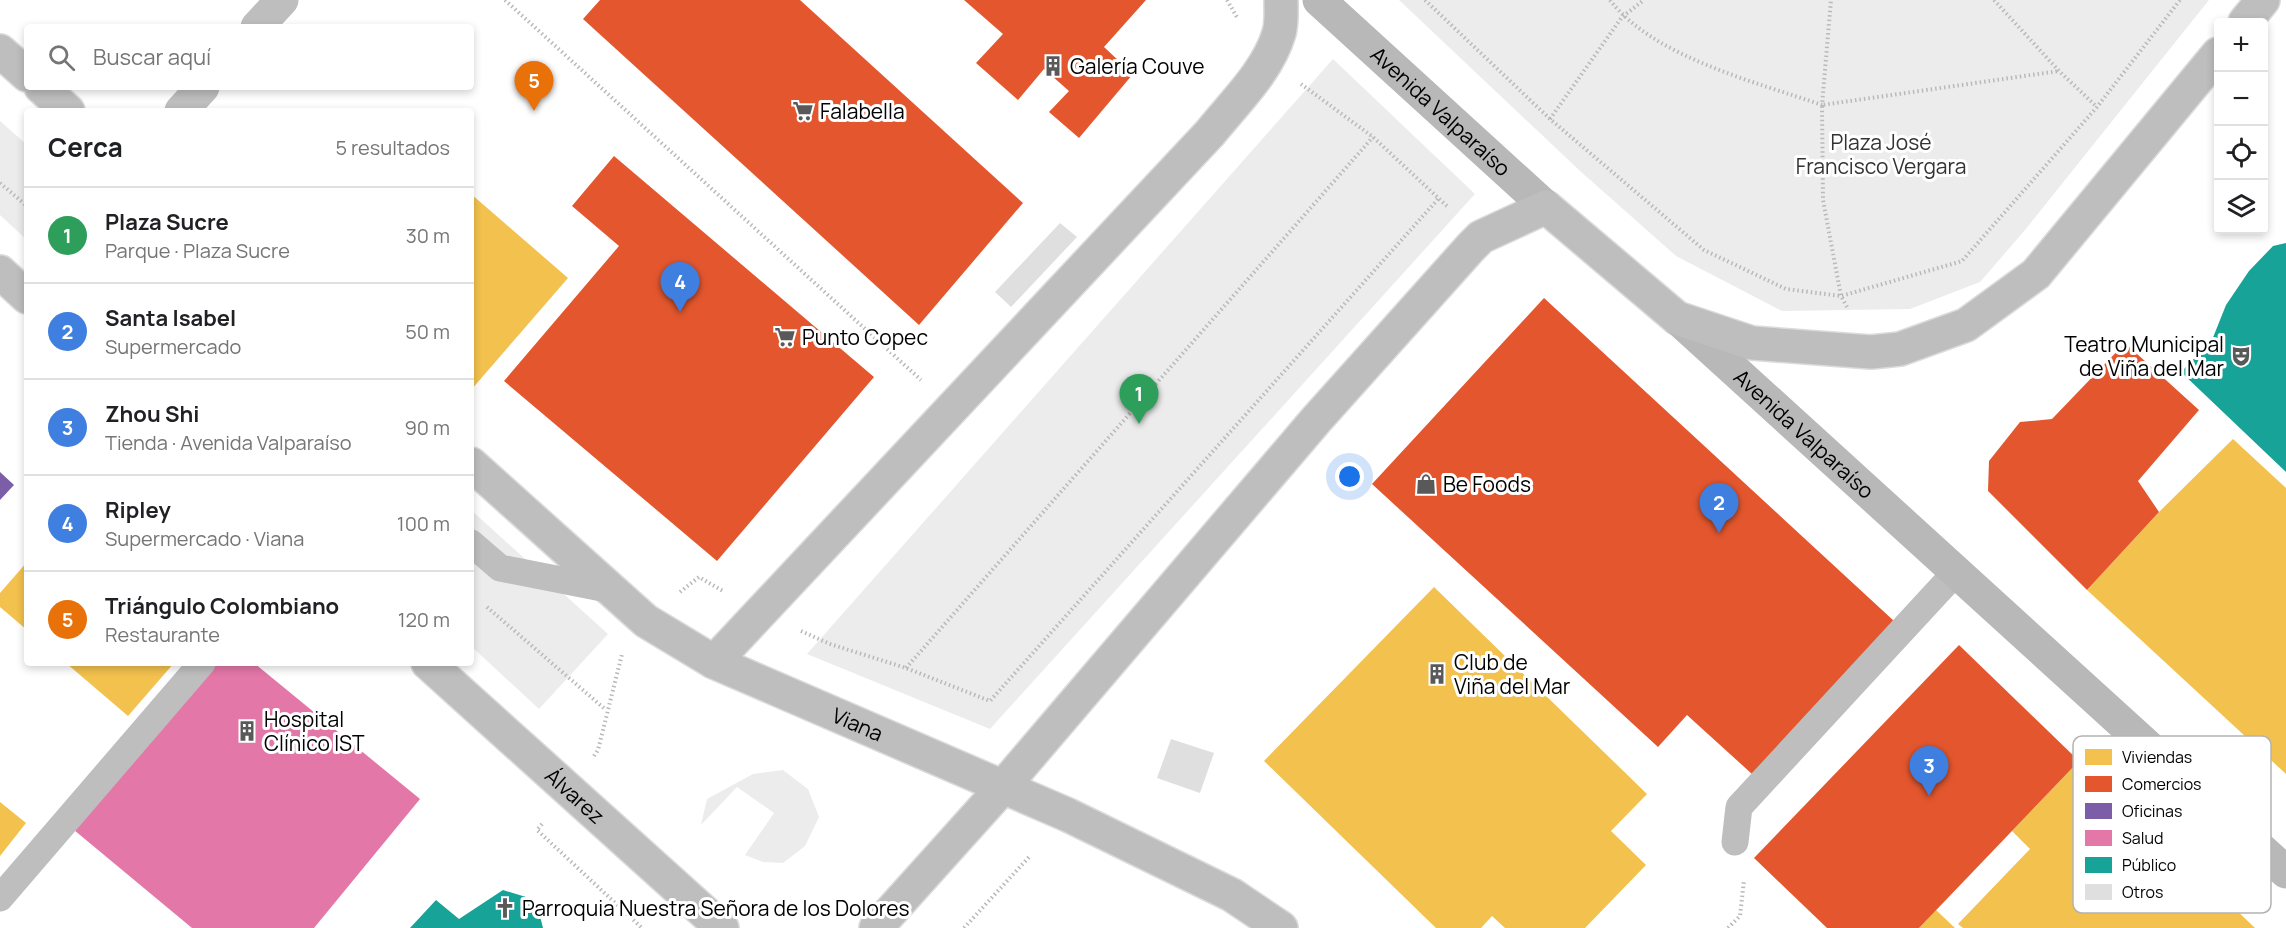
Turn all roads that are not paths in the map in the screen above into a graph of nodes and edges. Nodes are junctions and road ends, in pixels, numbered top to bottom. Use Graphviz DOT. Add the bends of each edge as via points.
graph roads {
  1 [pos="282,0"];
  2 [pos="1281,0"];
  3 [pos="1319,0"];
  4 [pos="2263,0"];
  5 [pos="2248,18"];
  6 [pos="260,24"];
  7 [pos="0,51"];
  8 [pos="2214,59"];
  9 [pos="24,72"];
  10 [pos="44,90"];
  11 [pos="199,90"];
  12 [pos="64,108"];
  13 [pos="184,108"];
  14 [pos="1546,207"];
  15 [pos="0,272"];
  16 [pos="24,294"];
  17 [pos="1677,318"];
  18 [pos="474,467"];
  19 [pos="474,546"];
  20 [pos="1956,572"];
  21 [pos="612,590"];
  22 [pos="714,662"];
  23 [pos="199,666"];
  24 [pos="431,666"];
  25 [pos="2136,736"];
  26 [pos="1002,788"];
  27 [pos="1735,842"];
  28 [pos="2271,858"];
  29 [pos="2286,872"];
  30 [pos="0,898"];
  31 [pos="722,928"];
  32 [pos="876,928"];
  33 [pos="1281,928"];
  1 -- 6 [label="main road"];
  2 -- 22 [label="main road" via="1279,32 1267,58 1210,133"];
  3 -- 14 [label="main road, Avenida Valparaíso"];
  4 -- 5 [label="main road"];
  7 -- 9 [label="main road"];
  8 -- 17 [label="main road" via="2036,274 1966,325 1900,349 1871,352 1752,343"];
  10 -- 12 [label="main road"];
  11 -- 13 [label="main road"];
  14 -- 17 [label="main road, Avenida Valparaíso"];
  14 -- 26 [label="main road" via="1481,237 1316,420"];
  15 -- 16 [label="main road"];
  17 -- 20 [label="main road, Avenida Valparaíso"];
  18 -- 21 [label="main road, Viana"];
  19 -- 21 [label="lane" via="500,568"];
  20 -- 25 [label="main road, Avenida Valparaíso"];
  20 -- 27 [label="lane" via="1739,807"];
  21 -- 22 [label="main road, Viana" via="646,621"];
  22 -- 26 [label="main road, Viana"];
  23 -- 30 [label="lane"];
  24 -- 31 [label="main road, Álvarez"];
  26 -- 32 [label="main road"];
  26 -- 33 [label="main road, Viana" via="1068,815 1232,895"];
  28 -- 29 [label="main road, Avenida Valparaíso"];
}
